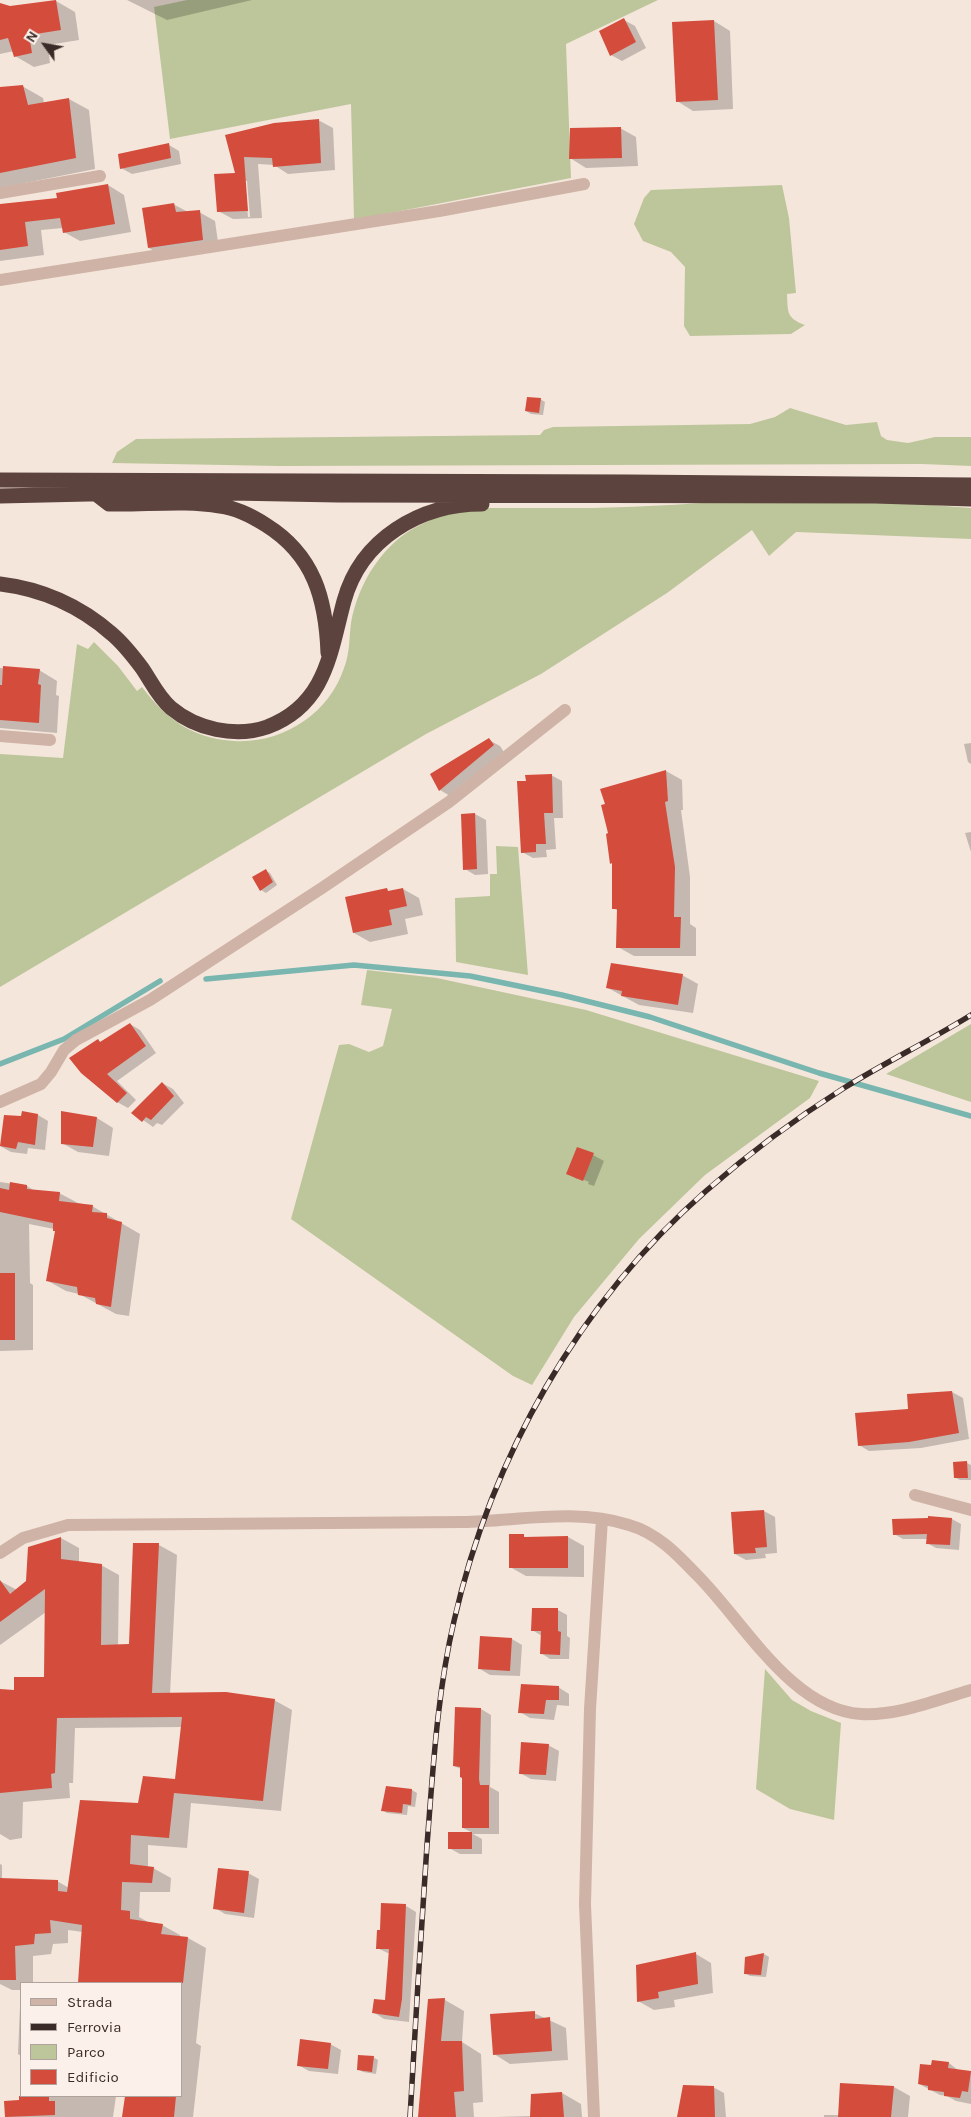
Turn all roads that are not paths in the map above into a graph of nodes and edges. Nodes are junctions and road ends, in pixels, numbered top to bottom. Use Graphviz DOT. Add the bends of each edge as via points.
graph roads {
  1 [pos="100,176"];
  2 [pos="584,184"];
  3 [pos="0,193"];
  4 [pos="0,280"];
  5 [pos="0,480"];
  6 [pos="971,485"];
  7 [pos="96,494"];
  8 [pos="634,495"];
  9 [pos="0,496"];
  10 [pos="971,499"];
  11 [pos="0,584"];
  12 [pos="329,662"];
  13 [pos="565,710"];
  14 [pos="0,736"];
  15 [pos="50,740"];
  16 [pos="0,1102"];
  17 [pos="915,1496"];
  18 [pos="971,1510"];
  19 [pos="602,1519"];
  20 [pos="0,1553"];
  21 [pos="971,1690"];
  22 [pos="594,2117"];
  1 -- 3 [label="street"];
  2 -- 4 [label="street" via="439,211"];
  5 -- 6 [label="highway"];
  7 -- 8 [label="highway"];
  7 -- 9 [label="highway"];
  7 -- 12 [label="highway" via="109,504 221,506 241,512 274,530 303,558 315,579 323,602"];
  8 -- 10 [label="highway"];
  8 -- 12 [label="highway" via="548,504 466,504 422,514 402,524 367,556 354,576 344,600"];
  11 -- 12 [label="highway" via="38,591 96,621 128,650 170,707 210,728 250,731 286,717 305,703 320,683"];
  13 -- 16 [label="street" via="454,798 150,1000 76,1040 64,1050 40,1084"];
  14 -- 15 [label="street"];
  17 -- 18 [label="street"];
  19 -- 20 [label="street" via="552,1516 468,1522 68,1526 23,1538"];
  19 -- 21 [label="street" via="630,1525 666,1545 706,1583 783,1673 820,1703 861,1714 896,1711"];
  19 -- 22 [label="street" via="590,1709 585,1904"];
}
